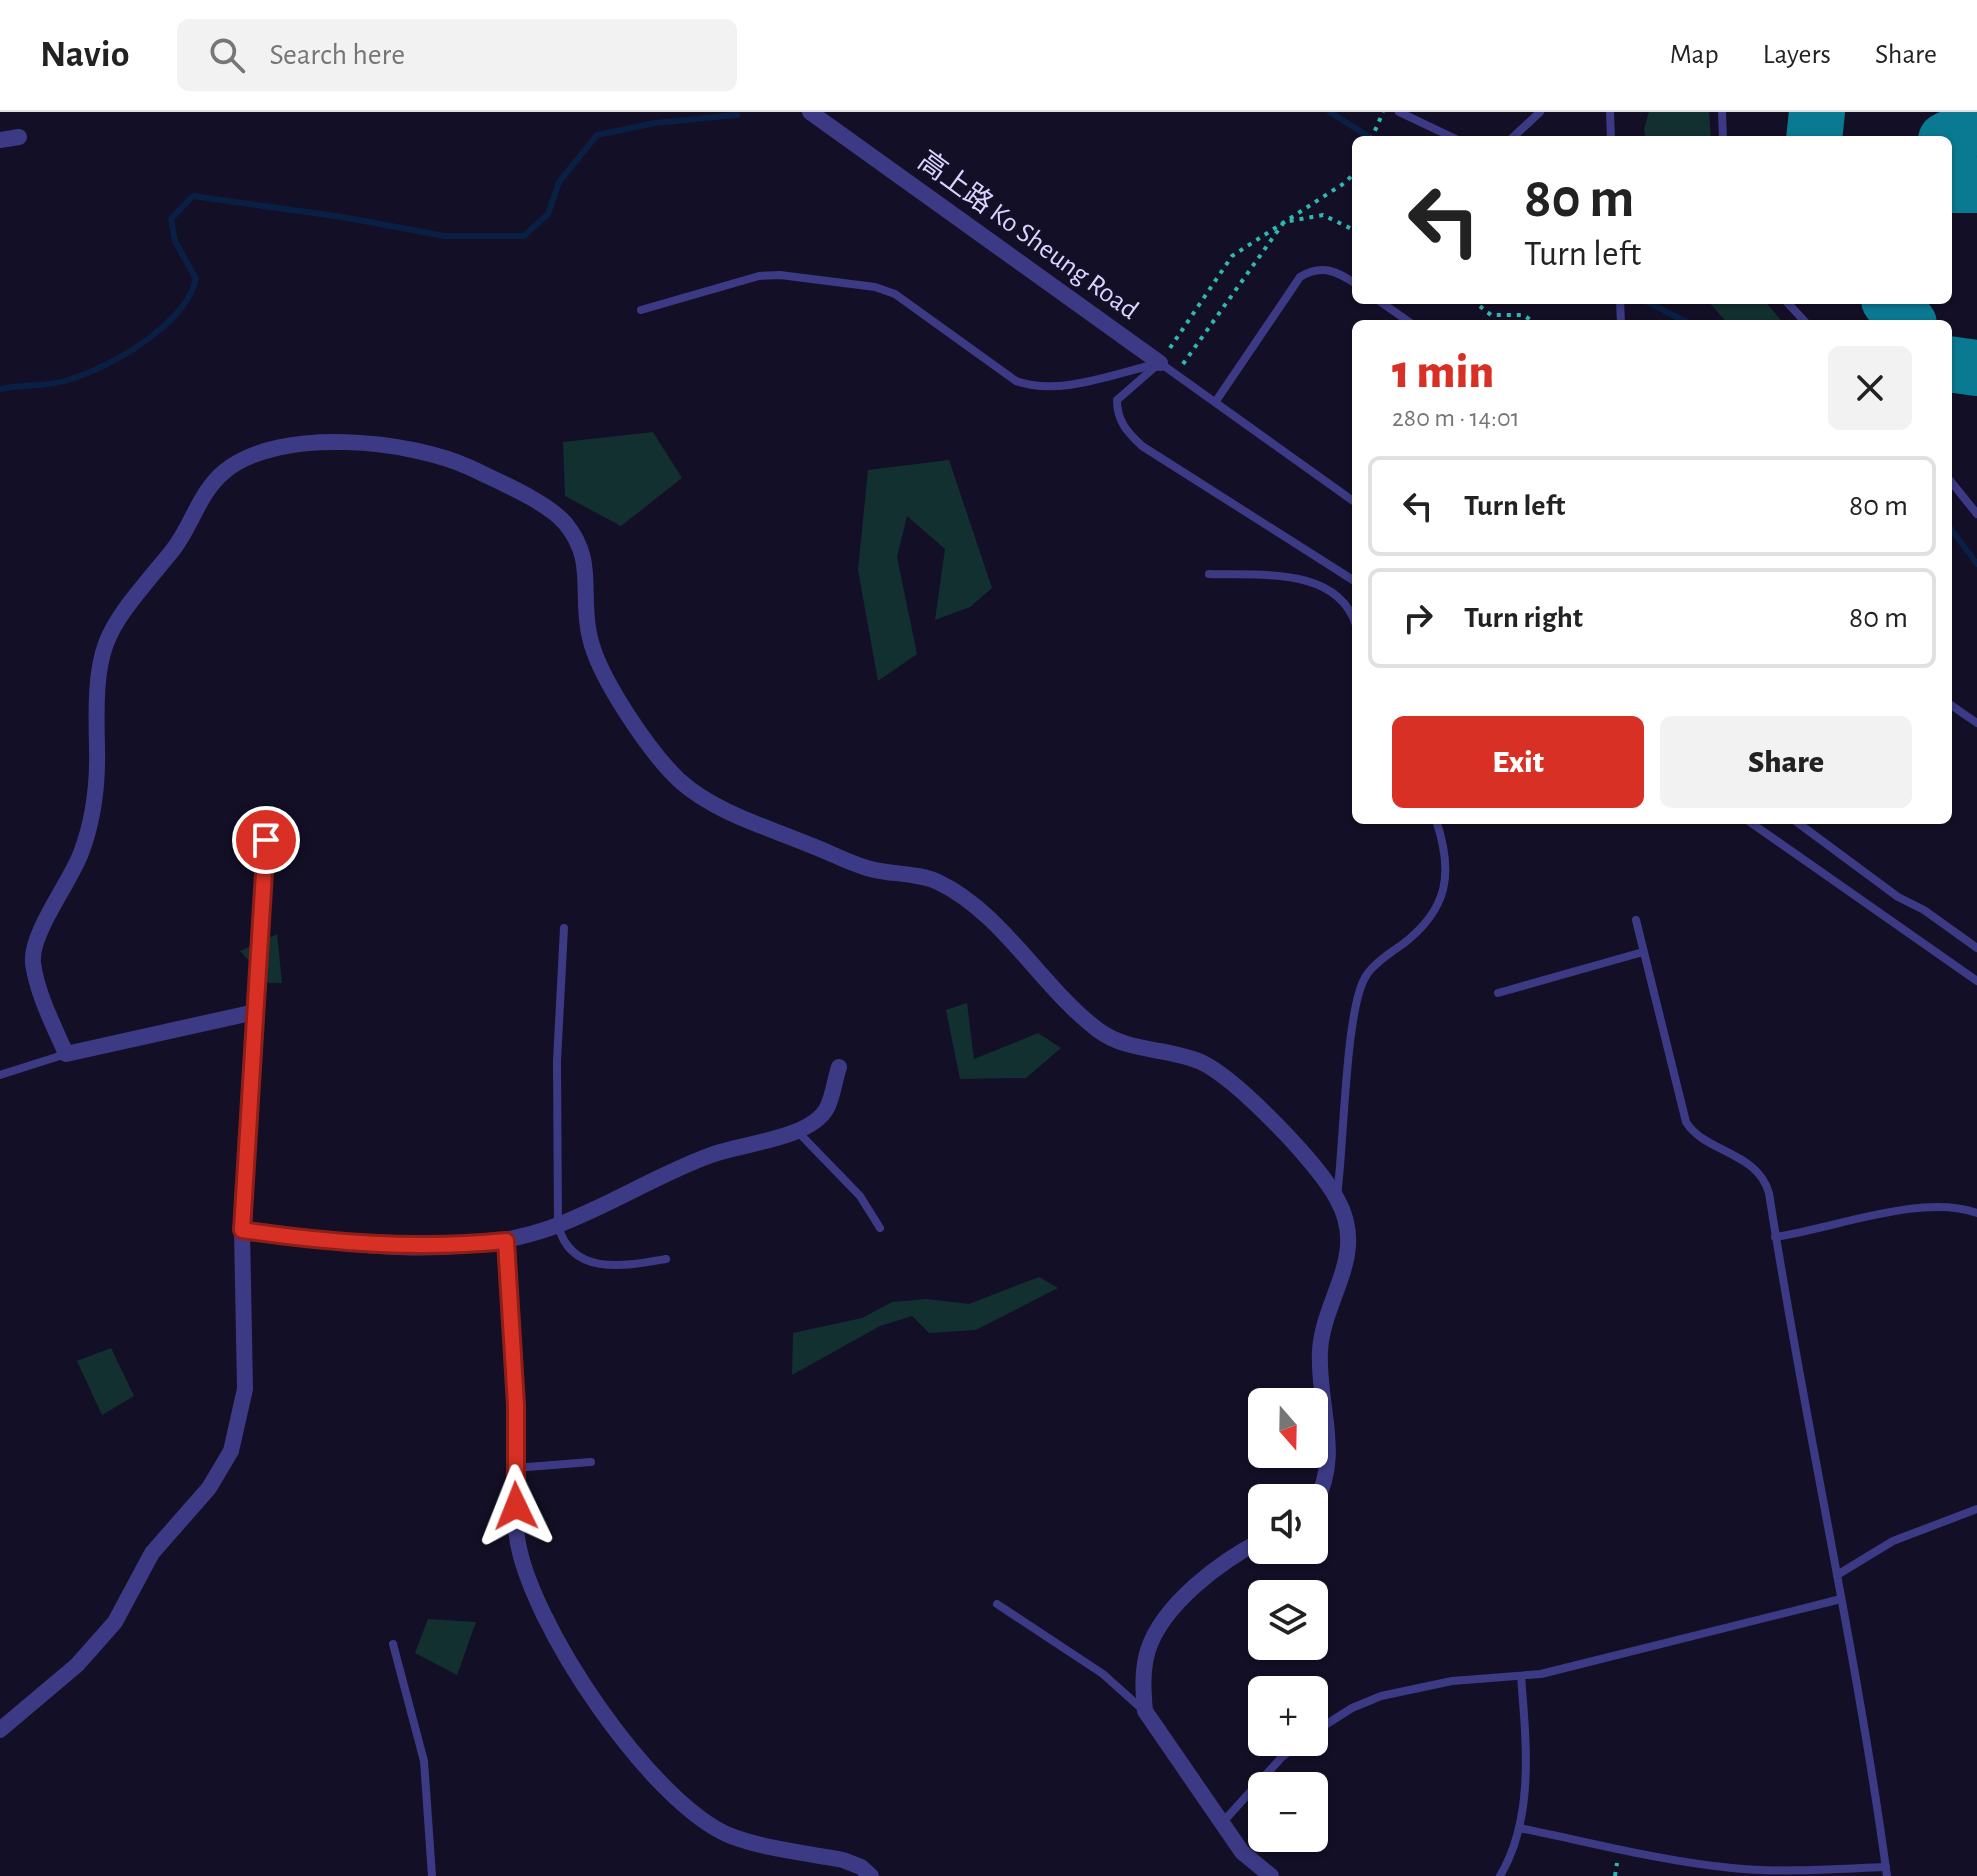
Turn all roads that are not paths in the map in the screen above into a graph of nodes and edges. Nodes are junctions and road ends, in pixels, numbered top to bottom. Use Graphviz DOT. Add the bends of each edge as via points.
graph roads {
  1 [pos="810,112"];
  2 [pos="1399,112"];
  3 [pos="1540,112"];
  4 [pos="1610,112"];
  5 [pos="1722,112"];
  6 [pos="1450,136"];
  7 [pos="1514,136"];
  8 [pos="1611,136"];
  9 [pos="1723,136"];
  10 [pos="19,137"];
  11 [pos="0,140"];
  12 [pos="1352,282"];
  13 [pos="1384,304"];
  14 [pos="1789,304"];
  15 [pos="641,310"];
  16 [pos="1406,320"];
  17 [pos="1803,320"];
  18 [pos="1160,363"];
  19 [pos="1216,401"];
  20 [pos="1952,483"];
  21 [pos="1352,500"];
  22 [pos="1977,514"];
  23 [pos="1209,574"];
  24 [pos="1352,579"];
  25 [pos="1352,617"];
  26 [pos="1952,706"];
  27 [pos="1977,723"];
  28 [pos="1437,824"];
  29 [pos="1753,824"];
  30 [pos="1799,824"];
  31 [pos="266,840"];
  32 [pos="1636,920"];
  33 [pos="564,928"];
  34 [pos="1977,948"];
  35 [pos="1643,952"];
  36 [pos="1977,981"];
  37 [pos="1498,993"];
  38 [pos="255,1012"];
  39 [pos="66,1054"];
  40 [pos="839,1067"];
  41 [pos="0,1075"];
  42 [pos="798,1132"];
  43 [pos="1337,1198"];
  44 [pos="1977,1213"];
  45 [pos="558,1225"];
  46 [pos="880,1228"];
  47 [pos="242,1230"];
  48 [pos="1775,1237"];
  49 [pos="506,1241"];
  50 [pos="666,1259"];
  51 [pos="591,1462"];
  52 [pos="515,1468"];
  53 [pos="1325,1484"];
  54 [pos="1977,1509"];
  55 [pos="1248,1548"];
  56 [pos="1837,1575"];
  57 [pos="1841,1599"];
  58 [pos="997,1604"];
  59 [pos="393,1644"];
  60 [pos="1521,1676"];
  61 [pos="1145,1711"];
  62 [pos="1328,1723"];
  63 [pos="0,1730"];
  64 [pos="1286,1756"];
  65 [pos="1222,1823"];
  66 [pos="1519,1828"];
  67 [pos="1886,1872"];
  68 [pos="432,1876"];
  69 [pos="871,1876"];
  70 [pos="1271,1876"];
  71 [pos="1500,1876"];
  1 -- 18 [label="street, 高上路 Ko Sheung Road"];
  2 -- 6 [label="lane"];
  3 -- 7 [label="lane"];
  4 -- 8 [label="lane"];
  5 -- 9 [label="lane"];
  10 -- 11 [label="street"];
  12 -- 19 [label="lane" via="1330,270 1300,277"];
  13 -- 16 [label="lane"];
  14 -- 17 [label="lane"];
  15 -- 18 [label="lane" via="743,279 780,275 886,290 1029,386 1058,385"];
  18 -- 19 [label="lane, 高上路 Ko Sheung Road"];
  18 -- 24 [label="lane" via="1117,400 1117,416 1128,433"];
  19 -- 21 [label="lane, 高上路 Ko Sheung Road"];
  20 -- 22 [label="lane"];
  23 -- 25 [label="lane" via="1292,577 1323,586 1343,600"];
  26 -- 27 [label="lane"];
  28 -- 43 [label="lane" via="1443,899 1420,931 1365,976 1355,1012"];
  29 -- 36 [label="lane"];
  30 -- 34 [label="lane"];
  31 -- 38 [label="lane"];
  32 -- 35 [label="lane"];
  33 -- 45 [label="lane" via="557,1061"];
  35 -- 37 [label="lane"];
  35 -- 48 [label="lane" via="1686,1122 1695,1133 1753,1167 1765,1181"];
  38 -- 39 [label="street"];
  38 -- 47 [label="street"];
  39 -- 41 [label="lane"];
  39 -- 43 [label="street" via="41,993 34,943 83,849 95,804 96,673 103,644 143,582 177,545 202,494 229,467 284,448 389,443 451,459 561,517 583,550 590,638 610,688 681,781 735,815 867,868 936,881 995,923 1073,1009 1105,1035 1132,1047 1183,1054 1213,1068 1242,1092"];
  40 -- 42 [label="street" via="827,1109"];
  42 -- 45 [label="street" via="712,1155"];
  42 -- 46 [label="lane" via="860,1196"];
  43 -- 53 [label="street" via="1348,1246 1322,1328 1320,1377 1329,1462"];
  44 -- 48 [label="lane" via="1961,1207 1915,1207"];
  45 -- 49 [label="street"];
  45 -- 50 [label="lane" via="562,1242 585,1260 627,1266"];
  47 -- 49 [label="street" via="380,1246"];
  47 -- 63 [label="street" via="245,1389 231,1451 209,1488 152,1553 115,1622 77,1665"];
  48 -- 56 [label="lane"];
  49 -- 52 [label="street"];
  51 -- 52 [label="lane"];
  52 -- 69 [label="street" via="516,1536 547,1625 633,1750 690,1810 731,1836 843,1860"];
  54 -- 56 [label="lane" via="1893,1541"];
  55 -- 61 [label="street" via="1209,1571 1150,1645 1144,1666"];
  56 -- 57 [label="lane"];
  57 -- 60 [label="lane"];
  57 -- 67 [label="lane"];
  58 -- 61 [label="lane" via="1103,1674"];
  59 -- 68 [label="lane" via="424,1761"];
  60 -- 62 [label="lane" via="1452,1681 1381,1696"];
  60 -- 66 [label="lane" via="1525,1732"];
  61 -- 65 [label="street"];
  64 -- 65 [label="lane"];
  65 -- 70 [label="street" via="1242,1852"];
  66 -- 67 [label="lane" via="1733,1868"];
  66 -- 71 [label="lane"];
}
